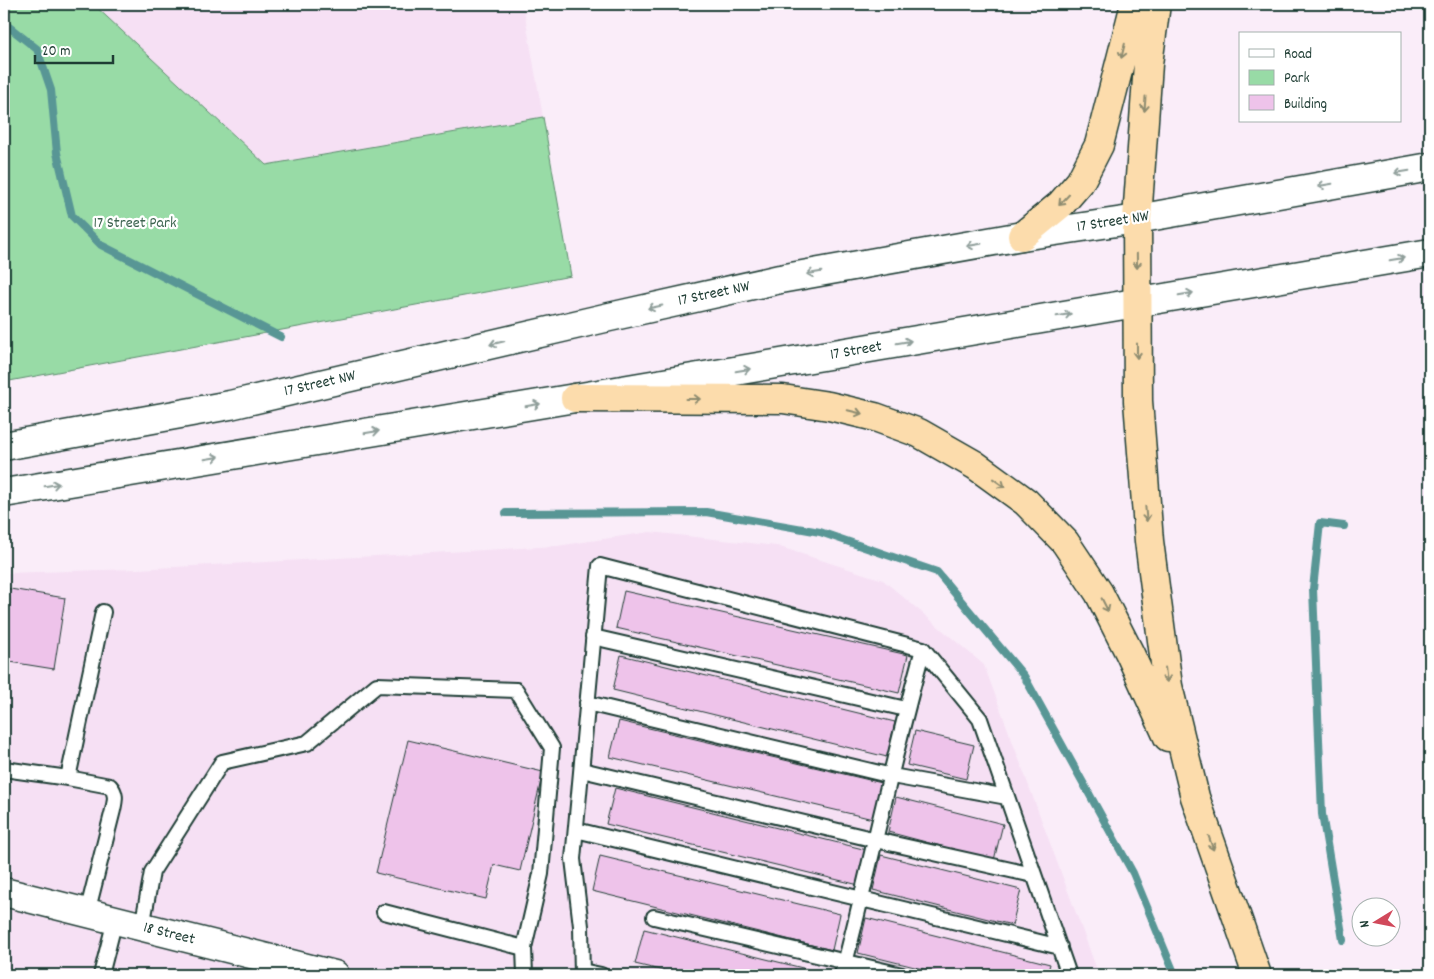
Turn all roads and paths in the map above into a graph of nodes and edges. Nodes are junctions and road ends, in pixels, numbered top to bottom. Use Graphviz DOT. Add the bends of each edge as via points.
graph roads {
  1 [pos="1135,4"];
  2 [pos="1156,4"];
  3 [pos="1430,167"];
  4 [pos="1137,219"];
  5 [pos="1022,236"];
  6 [pos="1430,253"];
  7 [pos="1138,303"];
  8 [pos="575,398"];
  9 [pos="4,446"];
  10 [pos="4,493"];
  11 [pos="103,612"];
  12 [pos="593,637"];
  13 [pos="923,649"];
  14 [pos="587,703"];
  15 [pos="906,710"];
  16 [pos="4,769"];
  17 [pos="582,770"];
  18 [pos="892,776"];
  19 [pos="68,778"];
  20 [pos="1007,797"];
  21 [pos="1195,797"];
  22 [pos="576,830"];
  23 [pos="876,840"];
  24 [pos="1033,875"];
  25 [pos="4,892"];
  26 [pos="862,898"];
  27 [pos="384,912"];
  28 [pos="87,913"];
  29 [pos="654,918"];
  30 [pos="115,920"];
  31 [pos="142,927"];
  32 [pos="1060,947"];
  33 [pos="524,948"];
  34 [pos="846,961"];
  35 [pos="582,973"];
  36 [pos="100,975"];
  37 [pos="335,975"];
  38 [pos="525,975"];
  39 [pos="601,975"];
  40 [pos="842,975"];
  41 [pos="902,975"];
  42 [pos="1069,975"];
  43 [pos="1257,975"];
  1 -- 5 [label="highway, one-way" via="1099,146 1080,182 1061,204"];
  2 -- 4 [label="highway, one-way" via="1148,64"];
  3 -- 4 [label="main road, 17 Street NW, one-way"];
  4 -- 5 [label="main road, 17 Street NW"];
  4 -- 7 [label="highway, one-way"];
  5 -- 9 [label="main road, 17 Street NW, one-way" via="780,279 230,406"];
  7 -- 6 [label="main road, one-way"];
  8 -- 7 [label="main road, 17 Street, one-way"];
  7 -- 21 [label="highway, one-way" via="1138,401 1149,541 1168,686"];
  10 -- 8 [label="main road, one-way"];
  8 -- 21 [label="highway, one-way" via="783,399 829,406 875,417 919,434 975,466 1026,502 1065,542 1099,593"];
  11 -- 19 [label="lane"];
  12 -- 13 [label="lane" via="600,566"];
  12 -- 14 [label="lane"];
  12 -- 15 [label="lane"];
  13 -- 15 [label="lane"];
  13 -- 20 [label="lane" via="980,719"];
  14 -- 17 [label="lane"];
  14 -- 18 [label="lane"];
  15 -- 18 [label="lane"];
  16 -- 19 [label="lane"];
  17 -- 22 [label="lane"];
  17 -- 23 [label="lane"];
  18 -- 20 [label="lane"];
  18 -- 23 [label="lane"];
  19 -- 28 [label="lane" via="110,786 115,797"];
  20 -- 24 [label="lane"];
  21 -- 43 [label="highway, one-way"];
  22 -- 26 [label="lane"];
  22 -- 35 [label="lane" via="573,859 581,926"];
  23 -- 24 [label="lane"];
  23 -- 26 [label="lane"];
  24 -- 32 [label="lane"];
  25 -- 28 [label="main road, 18 Street"];
  26 -- 32 [label="lane"];
  26 -- 34 [label="lane"];
  27 -- 33 [label="lane"];
  28 -- 30 [label="main road, 18 Street"];
  29 -- 34 [label="lane"];
  30 -- 31 [label="main road, 18 Street"];
  30 -- 36 [label="lane"];
  31 -- 33 [label="lane" via="152,872 222,762 306,744 376,685 516,690 552,748 541,874"];
  31 -- 37 [label="main road, 18 Street"];
  32 -- 42 [label="lane"];
  33 -- 38 [label="lane"];
  34 -- 40 [label="lane"];
  34 -- 41 [label="lane"];
  35 -- 39 [label="lane"];
}
